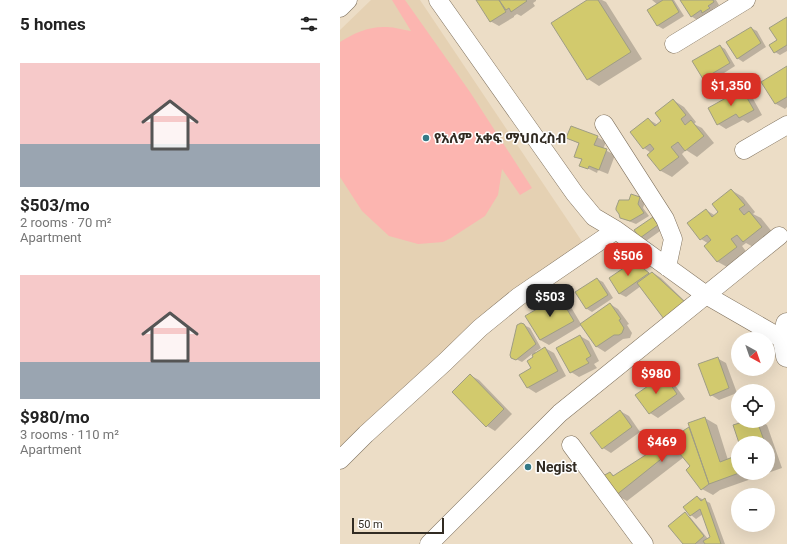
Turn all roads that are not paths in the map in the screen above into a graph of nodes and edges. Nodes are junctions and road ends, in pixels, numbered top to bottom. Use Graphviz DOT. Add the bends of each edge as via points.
graph roads {
  1 [pos="348,0"];
  2 [pos="438,0"];
  3 [pos="746,0"];
  4 [pos="340,8"];
  5 [pos="674,44"];
  6 [pos="604,124"];
  7 [pos="787,125"];
  8 [pos="744,150"];
  9 [pos="616,230"];
  10 [pos="779,236"];
  11 [pos="667,267"];
  12 [pos="706,295"];
  13 [pos="786,340"];
  14 [pos="571,445"];
  15 [pos="340,460"];
  16 [pos="429,544"];
  17 [pos="644,544"];
  1 -- 4 [label="street"];
  2 -- 9 [label="street" via="575,194 594,217"];
  3 -- 5 [label="street"];
  6 -- 11 [label="street" via="665,219 673,239"];
  7 -- 8 [label="street"];
  9 -- 11 [label="street"];
  9 -- 15 [label="street" via="518,297 480,328"];
  10 -- 12 [label="street"];
  11 -- 12 [label="street"];
  12 -- 13 [label="street"];
  12 -- 16 [label="street" via="560,413"];
  14 -- 17 [label="street"];
}
